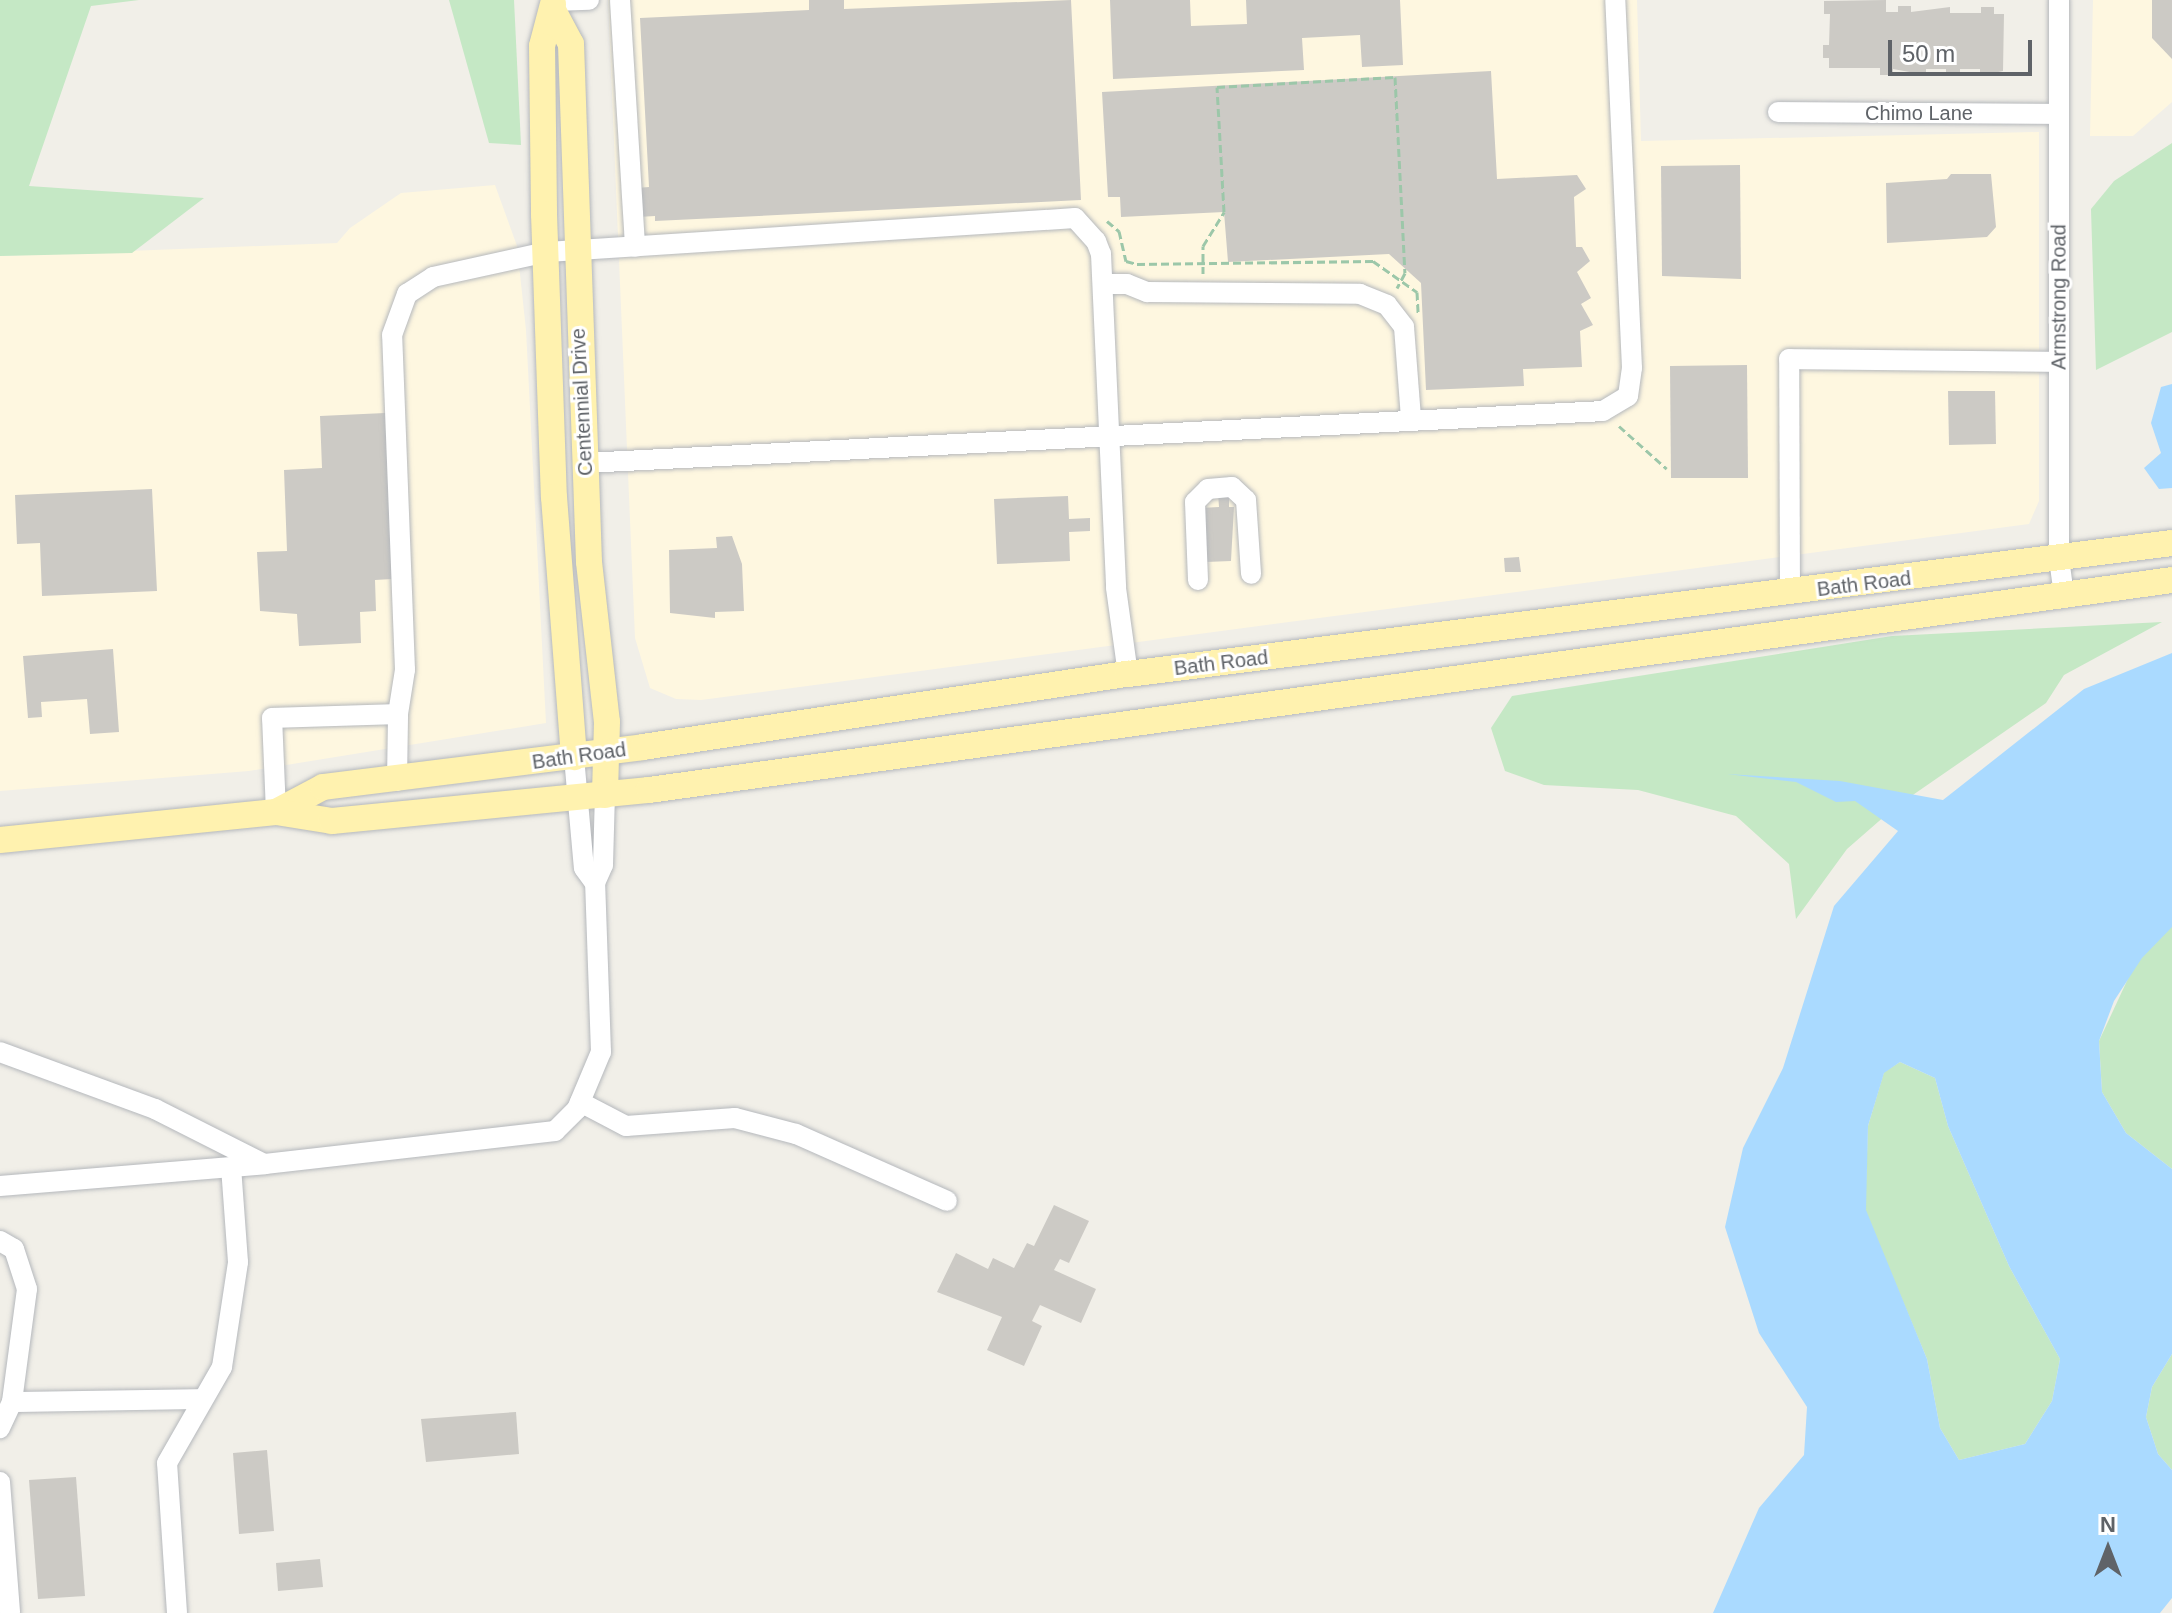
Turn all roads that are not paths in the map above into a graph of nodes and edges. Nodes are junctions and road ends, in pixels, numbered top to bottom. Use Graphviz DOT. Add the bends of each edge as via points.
graph roads {
  1 [pos="589,0"];
  2 [pos="620,0"];
  3 [pos="1615,0"];
  4 [pos="2059,0"];
  5 [pos="553,4"];
  6 [pos="1778,112"];
  7 [pos="2059,114"];
  8 [pos="635,247"];
  9 [pos="575,250"];
  10 [pos="547,252"];
  11 [pos="1103,284"];
  12 [pos="2059,362"];
  13 [pos="1411,419"];
  14 [pos="1110,438"];
  15 [pos="585,463"];
  16 [pos="2172,543"];
  17 [pos="2059,559"];
  18 [pos="1251,574"];
  19 [pos="1198,580"];
  20 [pos="2172,580"];
  21 [pos="1790,593"];
  22 [pos="2064,594"];
  23 [pos="1128,674"];
  24 [pos="398,714"];
  25 [pos="608,752"];
  26 [pos="574,757"];
  27 [pos="397,781"];
  28 [pos="605,795"];
  29 [pos="578,799"];
  30 [pos="276,812"];
  31 [pos="0,840"];
  32 [pos="595,883"];
  33 [pos="0,1052"];
  34 [pos="580,1102"];
  35 [pos="265,1164"];
  36 [pos="231,1167"];
  37 [pos="0,1186"];
  38 [pos="947,1201"];
  39 [pos="0,1241"];
  40 [pos="201,1399"];
  41 [pos="12,1402"];
  42 [pos="0,1428"];
  43 [pos="0,1482"];
  44 [pos="10,1613"];
  45 [pos="177,1613"];
  1 -- 5 [label="street"];
  2 -- 8 [label="street"];
  3 -- 13 [label="street" via="1632,368 1628,396 1603,411"];
  4 -- 7 [label="street, Armstrong Road"];
  5 -- 9 [label="main road, Centennial Drive" via="571,44"];
  5 -- 10 [label="main road, Centennial Drive" via="542,46"];
  6 -- 7 [label="street, Chimo Lane"];
  7 -- 12 [label="street, Armstrong Road"];
  8 -- 9 [label="street"];
  8 -- 11 [label="street" via="1075,218 1096,241"];
  9 -- 10 [label="street"];
  9 -- 15 [label="main road, Centennial Drive"];
  10 -- 24 [label="street" via="433,277 407,294 392,335 405,670"];
  10 -- 26 [label="main road, Centennial Drive" via="554,497"];
  11 -- 13 [label="street" via="1127,284 1147,292 1360,294 1387,305 1404,327"];
  11 -- 14 [label="street"];
  12 -- 17 [label="street, Armstrong Road"];
  12 -- 21 [label="street" via="1789,359"];
  13 -- 14 [label="street"];
  14 -- 15 [label="street"];
  14 -- 23 [label="street" via="1116,588"];
  15 -- 25 [label="main road, Centennial Drive"];
  16 -- 17 [label="main road, Bath Road"];
  17 -- 21 [label="main road, Bath Road"];
  17 -- 22 [label="street, Armstrong Road"];
  18 -- 19 [label="street" via="1246,500 1232,487 1208,489 1195,502"];
  20 -- 22 [label="main road, Bath Road"];
  21 -- 23 [label="main road, Bath Road"];
  22 -- 28 [label="main road, Bath Road"];
  23 -- 25 [label="main road, Bath Road"];
  24 -- 27 [label="street"];
  24 -- 30 [label="street" via="272,718"];
  25 -- 26 [label="main road, Bath Road"];
  25 -- 28 [label="main road, Centennial Drive"];
  26 -- 27 [label="main road, Bath Road"];
  26 -- 29 [label="street"];
  27 -- 30 [label="main road, Bath Road" via="323,787"];
  28 -- 29 [label="main road, Bath Road"];
  28 -- 32 [label="street" via="603,865"];
  29 -- 30 [label="main road, Bath Road" via="332,821"];
  29 -- 32 [label="street" via="584,868"];
  30 -- 31 [label="main road, Bath Road"];
  32 -- 34 [label="street" via="601,1052"];
  33 -- 35 [label="street" via="155,1109"];
  34 -- 35 [label="street" via="555,1131"];
  34 -- 38 [label="street" via="626,1126 735,1118 796,1134"];
  35 -- 36 [label="street"];
  36 -- 37 [label="street"];
  36 -- 40 [label="street" via="238,1262 234,1309 222,1367"];
  39 -- 41 [label="street" via="14,1249 27,1289"];
  40 -- 41 [label="street"];
  40 -- 45 [label="street" via="167,1463"];
  41 -- 42 [label="street"];
  43 -- 44 [label="street"];
}
